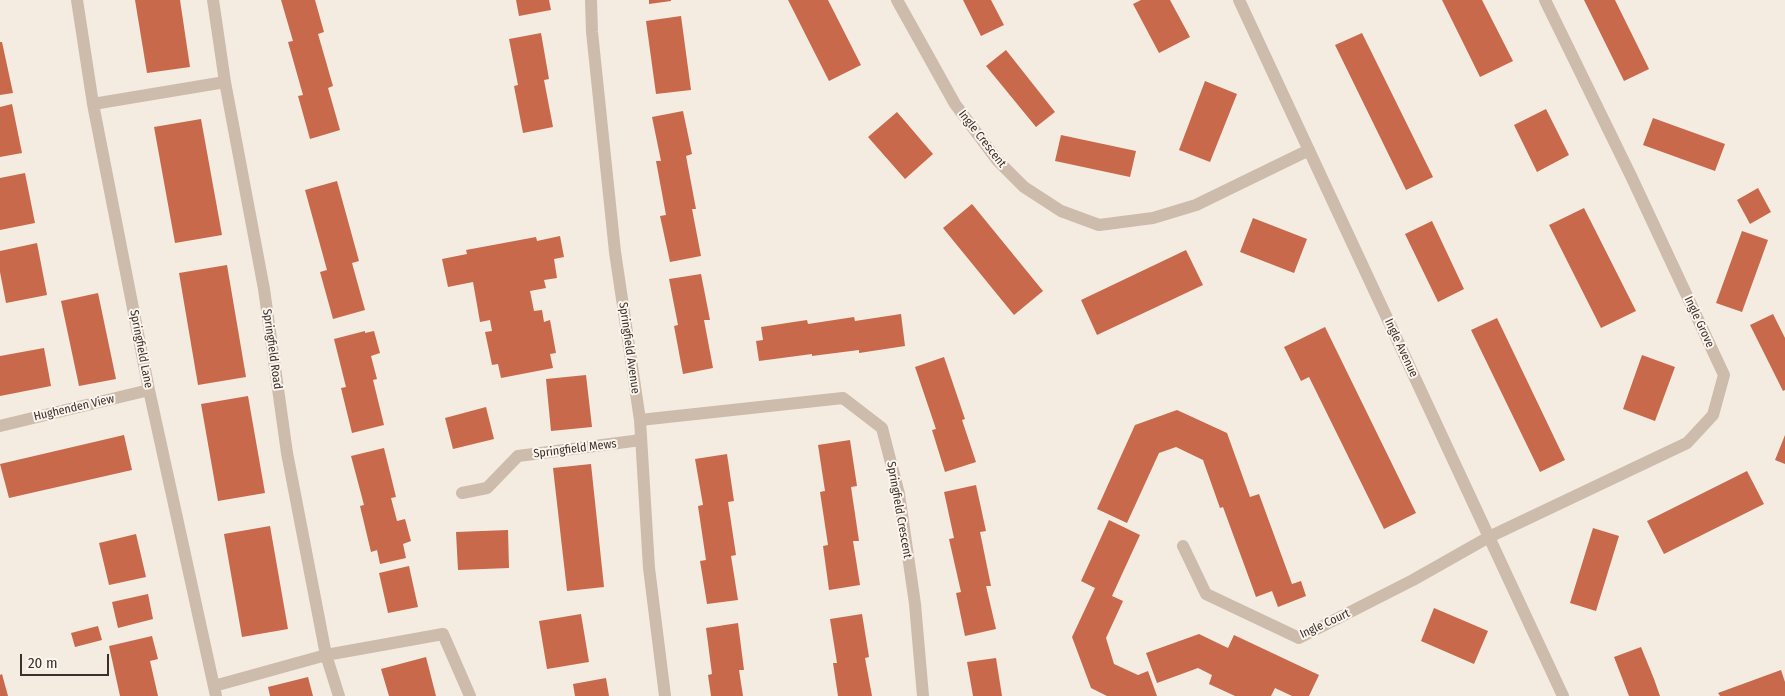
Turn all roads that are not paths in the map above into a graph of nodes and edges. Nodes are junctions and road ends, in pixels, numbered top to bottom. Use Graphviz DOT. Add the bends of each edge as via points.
graph roads {
  1 [pos="77,0"];
  2 [pos="212,0"];
  3 [pos="590,0"];
  4 [pos="897,0"];
  5 [pos="1239,0"];
  6 [pos="1545,0"];
  7 [pos="225,82"];
  8 [pos="94,104"];
  9 [pos="1309,150"];
  10 [pos="149,390"];
  11 [pos="640,420"];
  12 [pos="0,426"];
  13 [pos="641,440"];
  14 [pos="462,493"];
  15 [pos="1489,537"];
  16 [pos="1183,546"];
  17 [pos="326,655"];
  18 [pos="215,691"];
  19 [pos="339,696"];
  20 [pos="470,696"];
  21 [pos="665,696"];
  22 [pos="923,696"];
  23 [pos="1563,696"];
  1 -- 8 [label="street, Springfield Lane"];
  2 -- 7 [label="street, Springfield Road"];
  3 -- 11 [label="street, Springfield Avenue" via="615,252"];
  4 -- 9 [label="street, Ingle Crescent" via="955,104 996,160 1024,188 1061,211 1080,218 1099,224 1153,218 1196,205"];
  5 -- 9 [label="street, Ingle Avenue"];
  6 -- 15 [label="street, Ingle Grove" via="1724,375 1714,415 1687,443"];
  7 -- 8 [label="street"];
  7 -- 17 [label="street, Springfield Road" via="264,289 287,453"];
  8 -- 10 [label="street, Springfield Lane"];
  9 -- 15 [label="street, Ingle Avenue"];
  10 -- 12 [label="street, Hughenden View"];
  10 -- 18 [label="street, Springfield Lane"];
  11 -- 13 [label="street, Springfield Avenue"];
  11 -- 22 [label="street, Springfield Crescent" via="843,398 882,428 899,494 915,604"];
  13 -- 14 [label="street, Springfield Mews" via="518,456 487,488"];
  13 -- 21 [label="street, Springfield Avenue" via="649,568"];
  15 -- 16 [label="street, Ingle Court" via="1299,638 1206,594"];
  15 -- 23 [label="street, Ingle Avenue"];
  17 -- 18 [label="street"];
  17 -- 19 [label="street, Springfield Road"];
  17 -- 20 [label="street" via="443,634"];
}
